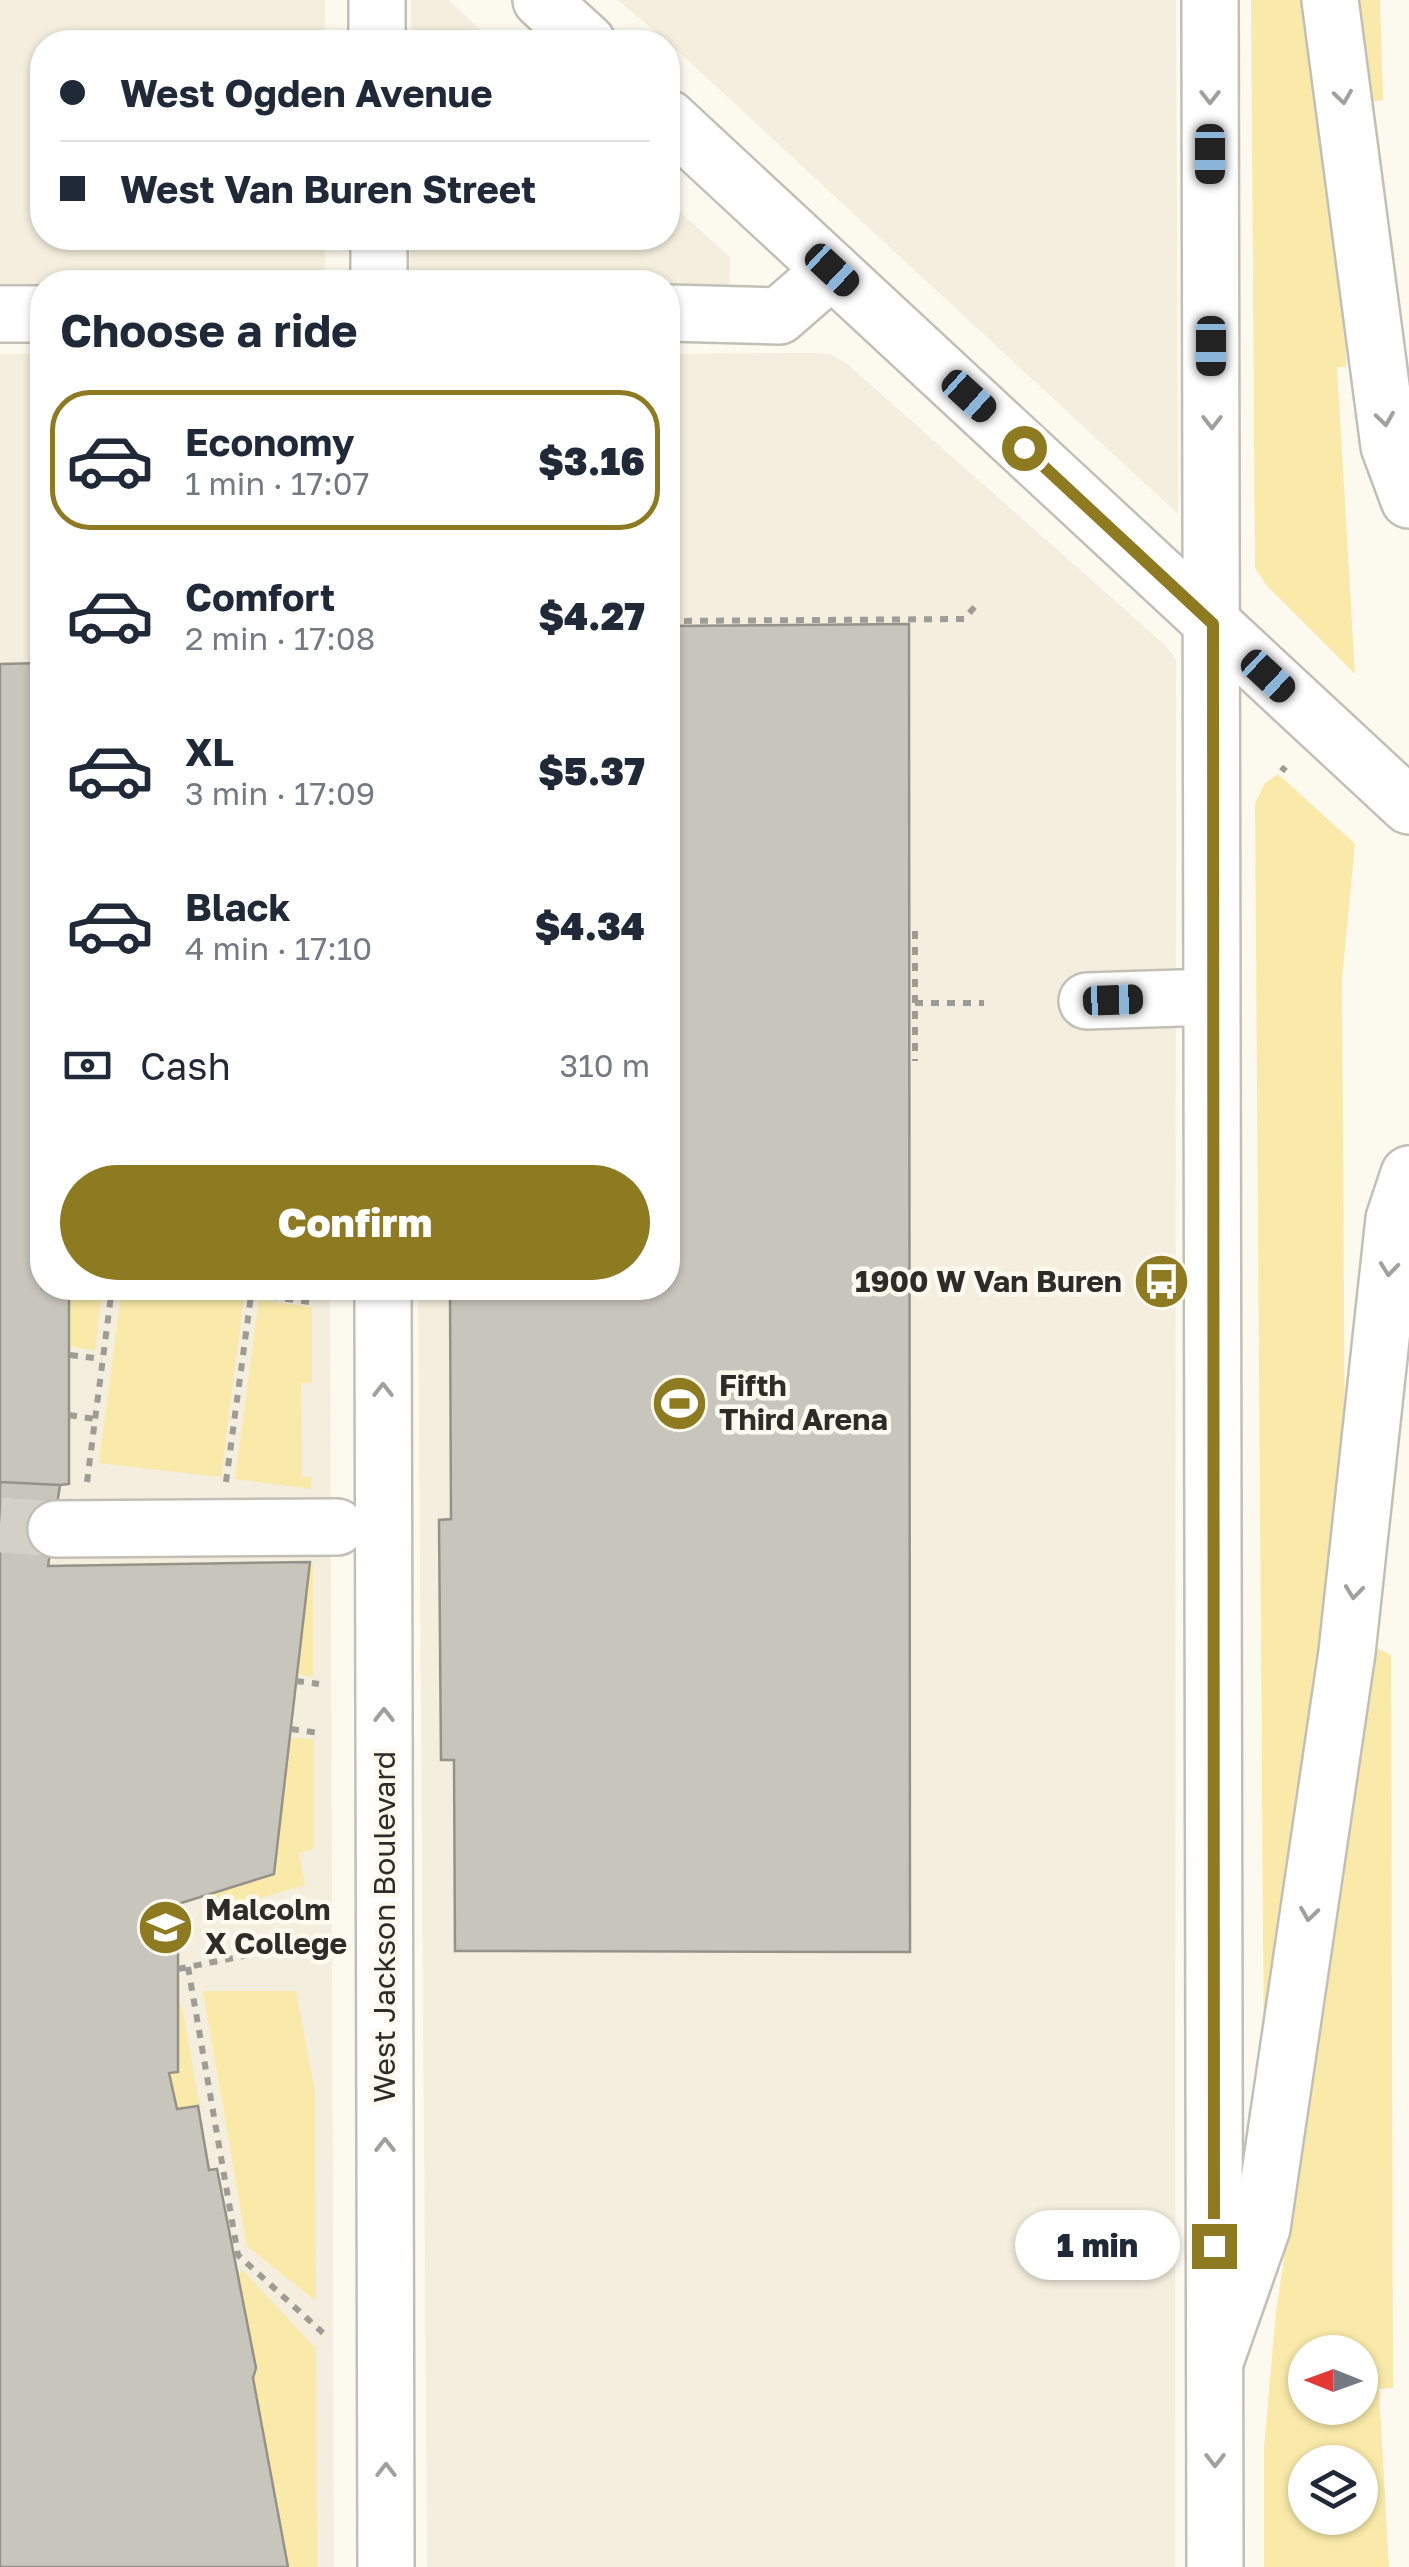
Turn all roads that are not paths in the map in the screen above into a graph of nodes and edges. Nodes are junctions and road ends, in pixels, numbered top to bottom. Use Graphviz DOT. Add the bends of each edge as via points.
graph roads {
  1 [pos="377,0"];
  2 [pos="541,0"];
  3 [pos="1210,0"];
  4 [pos="1330,0"];
  5 [pos="377,30"];
  6 [pos="573,30"];
  7 [pos="680,129"];
  8 [pos="832,270"];
  9 [pos="0,314"];
  10 [pos="30,314"];
  11 [pos="680,314"];
  12 [pos="1409,500"];
  13 [pos="1213,624"];
  14 [pos="1409,806"];
  15 [pos="1212,998"];
  16 [pos="1087,1001"];
  17 [pos="1409,1174"];
  18 [pos="382,1300"];
  19 [pos="336,1528"];
  20 [pos="69,1529"];
  21 [pos="1215,2362"];
  22 [pos="386,2567"];
  23 [pos="1215,2567"];
  1 -- 5 [label="main road"];
  2 -- 6 [label="main road"];
  3 -- 13 [label="main road, one-way"];
  4 -- 12 [label="main road, one-way" via="1389,446"];
  7 -- 8 [label="main road"];
  8 -- 11 [label="main road" via="779,316"];
  8 -- 13 [label="main road"];
  9 -- 10 [label="main road"];
  13 -- 14 [label="main road"];
  13 -- 15 [label="main road"];
  15 -- 16 [label="main road"];
  15 -- 21 [label="main road"];
  17 -- 21 [label="main road, one-way" via="1394,1219 1348,1652 1262,2228"];
  22 -- 18 [label="main road, West Jackson Boulevard, one-way"];
  19 -- 20 [label="main road"];
  21 -- 23 [label="main road, one-way"];
}
